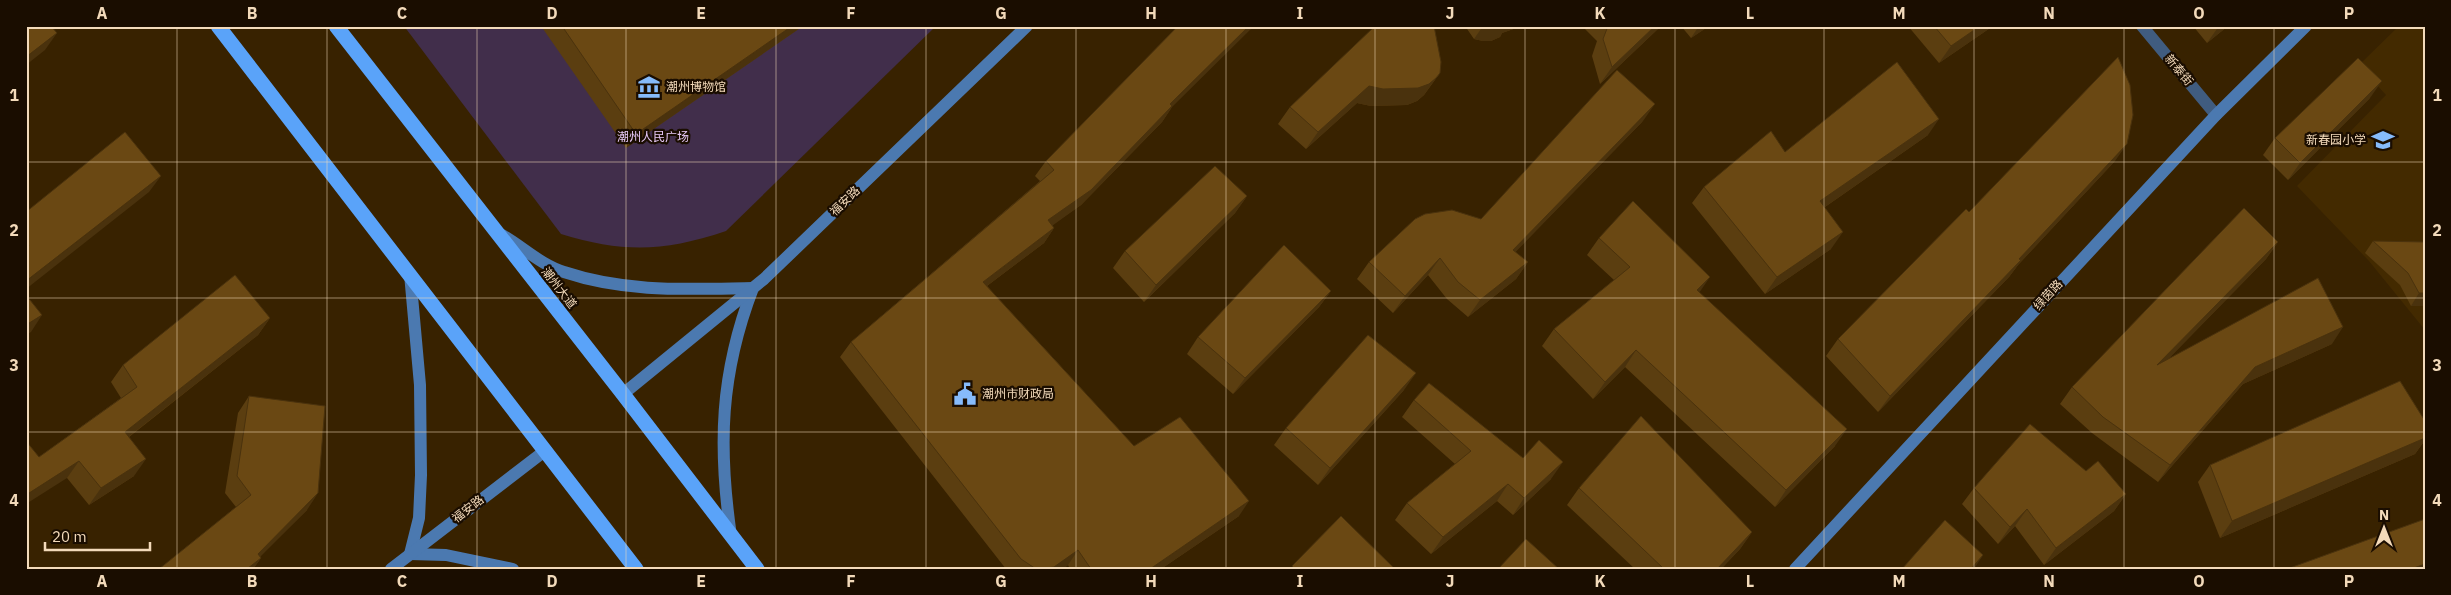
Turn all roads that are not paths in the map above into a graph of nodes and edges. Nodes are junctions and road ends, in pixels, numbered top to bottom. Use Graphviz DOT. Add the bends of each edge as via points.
graph roads {
  1 [pos="218,26"];
  2 [pos="336,26"];
  3 [pos="1027,26"];
  4 [pos="2142,26"];
  5 [pos="2306,26"];
  6 [pos="2216,114"];
  7 [pos="497,232"];
  8 [pos="409,272"];
  9 [pos="753,288"];
  10 [pos="623,394"];
  11 [pos="546,450"];
  12 [pos="731,536"];
  13 [pos="410,554"];
  14 [pos="391,569"];
  15 [pos="512,569"];
  16 [pos="636,569"];
  17 [pos="757,569"];
  18 [pos="1795,569"];
  1 -- 8 [label="highway"];
  2 -- 7 [label="highway, 潮州大道"];
  3 -- 9 [label="street, 福安路"];
  4 -- 6 [label="street, 新泰街"];
  5 -- 6 [label="street, 绿茵路"];
  6 -- 18 [label="street, 绿茵路"];
  7 -- 9 [label="street" via="563,272 610,283 663,290"];
  7 -- 10 [label="highway, 潮州大道"];
  8 -- 11 [label="highway"];
  8 -- 13 [label="street" via="420,385 421,475 419,518"];
  9 -- 10 [label="street, 福安路"];
  9 -- 12 [label="street" via="734,346 723,426 724,485"];
  10 -- 12 [label="highway, 潮州大道"];
  11 -- 13 [label="street, 福安路"];
  11 -- 16 [label="highway"];
  12 -- 17 [label="highway, 潮州大道"];
  13 -- 14 [label="street, 福安路"];
  13 -- 15 [label="street" via="446,555"];
}
